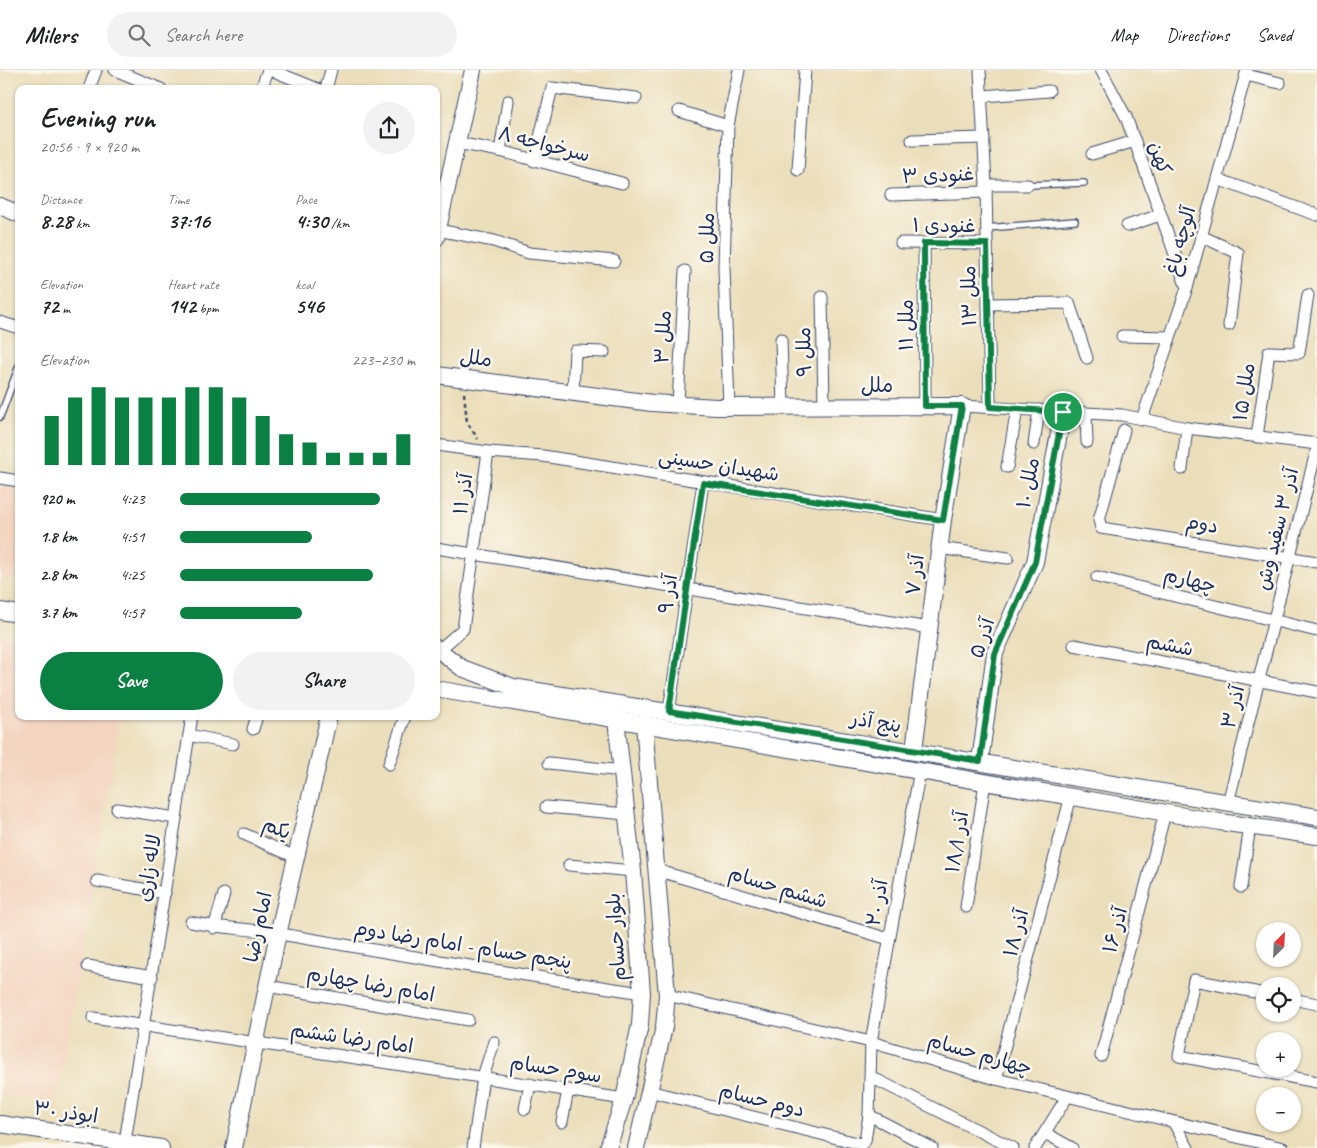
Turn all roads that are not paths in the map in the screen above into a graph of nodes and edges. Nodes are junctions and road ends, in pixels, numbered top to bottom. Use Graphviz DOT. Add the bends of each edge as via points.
graph roads {
  1 [pos="96,70"];
  2 [pos="115,70"];
  3 [pos="270,70"];
  4 [pos="331,70"];
  5 [pos="473,70"];
  6 [pos="739,70"];
  7 [pos="805,70"];
  8 [pos="980,70"];
  9 [pos="1103,70"];
  10 [pos="1246,72"];
  11 [pos="1280,83"];
  12 [pos="90,85"];
  13 [pos="151,85"];
  14 [pos="263,85"];
  15 [pos="308,85"];
  16 [pos="327,85"];
  17 [pos="1049,91"];
  18 [pos="982,96"];
  19 [pos="636,98"];
  20 [pos="508,101"];
  21 [pos="680,112"];
  22 [pos="728,126"];
  23 [pos="984,138"];
  24 [pos="912,140"];
  25 [pos="1135,141"];
  26 [pos="457,143"];
  27 [pos="500,151"];
  28 [pos="1092,154"];
  29 [pos="534,161"];
  30 [pos="798,170"];
  31 [pos="1217,179"];
  32 [pos="622,183"];
  33 [pos="1084,184"];
  34 [pos="1028,185"];
  35 [pos="986,189"];
  36 [pos="891,195"];
  37 [pos="0,206"];
  38 [pos="15,212"];
  39 [pos="1160,215"];
  40 [pos="1317,215"];
  41 [pos="440,220"];
  42 [pos="1075,221"];
  43 [pos="1127,226"];
  44 [pos="987,228"];
  45 [pos="440,234"];
  46 [pos="1201,236"];
  47 [pos="901,243"];
  48 [pos="924,243"];
  49 [pos="987,244"];
  50 [pos="614,261"];
  51 [pos="684,271"];
  52 [pos="1187,288"];
  53 [pos="1308,295"];
  54 [pos="822,297"];
  55 [pos="988,304"];
  56 [pos="0,322"];
  57 [pos="1230,325"];
  58 [pos="15,327"];
  59 [pos="1122,336"];
  60 [pos="1170,337"];
  61 [pos="780,339"];
  62 [pos="604,352"];
  63 [pos="1087,358"];
  64 [pos="440,375"];
  65 [pos="15,377"];
  66 [pos="573,392"];
  67 [pos="678,404"];
  68 [pos="824,406"];
  69 [pos="925,406"];
  70 [pos="962,406"];
  71 [pos="729,407"];
  72 [pos="784,407"];
  73 [pos="990,407"];
  74 [pos="1017,409"];
  75 [pos="1039,410"];
  76 [pos="1063,412"];
  77 [pos="1086,413"];
  78 [pos="0,417"];
  79 [pos="1142,419"];
  80 [pos="1187,428"];
  81 [pos="1124,430"];
  82 [pos="1257,436"];
  83 [pos="1087,442"];
  84 [pos="1034,444"];
  85 [pos="440,446"];
  86 [pos="1317,446"];
  87 [pos="488,452"];
  88 [pos="1007,467"];
  89 [pos="1182,469"];
  90 [pos="0,478"];
  91 [pos="15,480"];
  92 [pos="703,483"];
  93 [pos="943,520"];
  94 [pos="939,548"];
  95 [pos="440,549"];
  96 [pos="474,553"];
  97 [pos="1289,556"];
  98 [pos="1008,558"];
  99 [pos="1035,562"];
  100 [pos="1317,562"];
  101 [pos="1097,577"];
  102 [pos="687,588"];
  103 [pos="0,611"];
  104 [pos="15,613"];
  105 [pos="1273,620"];
  106 [pos="930,628"];
  107 [pos="1317,631"];
  108 [pos="1074,645"];
  109 [pos="440,647"];
  110 [pos="440,651"];
  111 [pos="1259,681"];
  112 [pos="440,690"];
  113 [pos="1317,692"];
  114 [pos="669,711"];
  115 [pos="616,719"];
  116 [pos="191,720"];
  117 [pos="256,720"];
  118 [pos="328,720"];
  119 [pos="404,720"];
  120 [pos="644,723"];
  121 [pos="253,729"];
  122 [pos="189,735"];
  123 [pos="233,744"];
  124 [pos="914,750"];
  125 [pos="980,761"];
  126 [pos="549,763"];
  127 [pos="389,764"];
  128 [pos="920,770"];
  129 [pos="622,771"];
  130 [pos="985,782"];
  131 [pos="1071,796"];
  132 [pos="1228,803"];
  133 [pos="546,808"];
  134 [pos="117,809"];
  135 [pos="1165,813"];
  136 [pos="627,814"];
  137 [pos="1317,817"];
  138 [pos="176,818"];
  139 [pos="1250,826"];
  140 [pos="244,834"];
  141 [pos="1317,836"];
  142 [pos="295,857"];
  143 [pos="569,864"];
  144 [pos="656,870"];
  145 [pos="633,871"];
  146 [pos="97,881"];
  147 [pos="1241,887"];
  148 [pos="164,893"];
  149 [pos="224,894"];
  150 [pos="966,907"];
  151 [pos="191,922"];
  152 [pos="214,928"];
  153 [pos="278,933"];
  154 [pos="890,939"];
  155 [pos="88,966"];
  156 [pos="152,977"];
  157 [pos="267,986"];
  158 [pos="1256,992"];
  159 [pos="642,993"];
  160 [pos="667,995"];
  161 [pos="1301,1001"];
  162 [pos="1317,1004"];
  163 [pos="93,1018"];
  164 [pos="468,1020"];
  165 [pos="144,1026"];
  166 [pos="494,1042"];
  167 [pos="871,1042"];
  168 [pos="256,1043"];
  169 [pos="1101,1056"];
  170 [pos="483,1077"];
  171 [pos="871,1077"];
  172 [pos="996,1079"];
  173 [pos="1317,1082"];
  174 [pos="530,1084"];
  175 [pos="568,1090"];
  176 [pos="649,1091"];
  177 [pos="1067,1096"];
  178 [pos="624,1099"];
  179 [pos="525,1109"];
  180 [pos="868,1116"];
  181 [pos="562,1122"];
  182 [pos="1174,1123"];
  183 [pos="0,1124"];
  184 [pos="1045,1133"];
  185 [pos="865,1141"];
  186 [pos="125,1145"];
  187 [pos="161,1148"];
  188 [pos="234,1148"];
  189 [pos="473,1148"];
  190 [pos="608,1148"];
  191 [pos="636,1148"];
  192 [pos="932,1148"];
  193 [pos="1013,1148"];
  194 [pos="1036,1148"];
  195 [pos="1072,1148"];
  196 [pos="1188,1148"];
  197 [pos="1282,1148"];
  1 -- 12 [label="street"];
  2 -- 13 [label="street"];
  3 -- 14 [label="street"];
  3 -- 15 [label="street"];
  4 -- 16 [label="street"];
  5 -- 26 [label="main road"];
  6 -- 22 [label="street, ملل ۵"];
  7 -- 30 [label="street"];
  8 -- 18 [label="street, ملل ۱۳"];
  9 -- 25 [label="street, کهن"];
  10 -- 11 [label="street"];
  10 -- 31 [label="street, آلوچه باغ"];
  17 -- 18 [label="street"];
  18 -- 23 [label="street, ملل ۱۳"];
  19 -- 29 [label="street" via="552,88"];
  20 -- 27 [label="street"];
  21 -- 22 [label="street"];
  22 -- 71 [label="street, ملل ۵" via="724,268"];
  23 -- 24 [label="street"];
  23 -- 35 [label="street, ملل ۱۳"];
  25 -- 28 [label="street"];
  25 -- 39 [label="street, کهن"];
  26 -- 27 [label="street, ۸ سرخواجه"];
  26 -- 41 [label="main road"];
  27 -- 29 [label="street, ۸ سرخواجه"];
  29 -- 32 [label="street, ۸ سرخواجه"];
  31 -- 40 [label="street"];
  31 -- 46 [label="street, آلوچه باغ"];
  33 -- 34 [label="lane"];
  34 -- 35 [label="street, ۳ غنودی"];
  35 -- 36 [label="street, ۳ غنودی"];
  35 -- 44 [label="street, ملل ۱۳"];
  37 -- 38 [label="main road"];
  39 -- 43 [label="street"];
  39 -- 52 [label="street, کهن"];
  42 -- 44 [label="lane"];
  44 -- 49 [label="street, ملل ۱۳"];
  45 -- 50 [label="street" via="494,241 529,253"];
  46 -- 52 [label="street, آلوچه باغ"];
  46 -- 57 [label="street" via="1238,253"];
  47 -- 48 [label="street, ۱ غنودی"];
  48 -- 49 [label="street, ۱ غنودی"];
  48 -- 69 [label="street, ۱۱ ملل"];
  49 -- 55 [label="street, ملل ۱۳"];
  51 -- 67 [label="street, ملل ۳"];
  52 -- 60 [label="street, آلوچه باغ"];
  53 -- 82 [label="street, ملل ۱۵" via="1299,353 1269,352"];
  54 -- 68 [label="street, ملل ۹"];
  55 -- 63 [label="street" via="1069,303"];
  55 -- 73 [label="street, ملل ۱۳"];
  56 -- 58 [label="street"];
  59 -- 60 [label="street"];
  60 -- 79 [label="street, آلوچه باغ"];
  61 -- 72 [label="street"];
  62 -- 66 [label="street" via="575,351"];
  64 -- 66 [label="main road, ملل"];
  65 -- 78 [label="lane"];
  66 -- 67 [label="main road, ملل"];
  67 -- 71 [label="main road, ملل"];
  68 -- 69 [label="main road, ملل"];
  68 -- 72 [label="main road, ملل"];
  69 -- 70 [label="main road, ملل"];
  70 -- 73 [label="street, ملل"];
  70 -- 93 [label="main road, آذر ۷"];
  71 -- 72 [label="main road, ملل"];
  73 -- 74 [label="street, ملل"];
  74 -- 75 [label="street, ملل"];
  74 -- 88 [label="street"];
  75 -- 76 [label="street, ملل"];
  75 -- 84 [label="street"];
  76 -- 77 [label="street, ملل"];
  76 -- 99 [label="main road, ۱۰ ملل"];
  77 -- 79 [label="street, ملل"];
  77 -- 83 [label="street"];
  79 -- 80 [label="street, ملل"];
  80 -- 82 [label="street, ملل"];
  80 -- 89 [label="street"];
  81 -- 97 [label="street, دوم" via="1099,520 1102,528"];
  82 -- 86 [label="street, ملل"];
  85 -- 87 [label="street, شهیدان حسینی"];
  86 -- 97 [label="street, آذر ۳ سفید وش"];
  87 -- 92 [label="street, شهیدان حسینی" via="543,456"];
  87 -- 96 [label="street, آذر ۱۱"];
  90 -- 91 [label="street"];
  92 -- 93 [label="street, شهیدان حسینی"];
  92 -- 102 [label="street, ۹ آذر"];
  93 -- 94 [label="main road, آذر ۷"];
  94 -- 98 [label="street"];
  94 -- 106 [label="main road, آذر ۷"];
  95 -- 96 [label="street"];
  96 -- 102 [label="street"];
  96 -- 109 [label="street, آذر ۱۱" via="462,630"];
  97 -- 100 [label="street, دوم"];
  97 -- 105 [label="street, آذر ۳ سفید وش"];
  99 -- 125 [label="main road, آذر ۵" via="995,654"];
  101 -- 105 [label="street, چهارم"];
  102 -- 106 [label="street"];
  102 -- 114 [label="street, ۹ آذر"];
  103 -- 104 [label="main road"];
  105 -- 107 [label="street, چهارم"];
  105 -- 111 [label="street, ۳ آذر"];
  106 -- 124 [label="main road, آذر ۷"];
  108 -- 111 [label="street, ششم"];
  110 -- 114 [label="main road, پنج آذر" via="462,668 512,687"];
  111 -- 113 [label="street, ششم"];
  111 -- 132 [label="street, ۳ آذر"];
  112 -- 115 [label="main road, پنج آذر"];
  114 -- 124 [label="main road, پنج آذر"];
  115 -- 120 [label="main road, پنج آذر"];
  115 -- 129 [label="main road, بلوار حسام"];
  116 -- 122 [label="street, لاله زاری"];
  117 -- 121 [label="street"];
  118 -- 142 [label="main road, امام رضا"];
  119 -- 127 [label="street"];
  120 -- 128 [label="main road, پنج آذر"];
  120 -- 144 [label="main road"];
  122 -- 123 [label="street"];
  122 -- 138 [label="street, لاله زاری"];
  124 -- 125 [label="main road, پنج آذر"];
  125 -- 132 [label="main road, پنج آذر"];
  126 -- 129 [label="street"];
  128 -- 130 [label="main road, پنج آذر"];
  128 -- 154 [label="street, ۲۰ آذر"];
  129 -- 136 [label="main road, بلوار حسام"];
  130 -- 131 [label="main road, پنج آذر"];
  130 -- 150 [label="street, ۱۸/۱ آذر"];
  131 -- 135 [label="main road, پنج آذر"];
  131 -- 172 [label="street, ۱۸ آذر"];
  132 -- 137 [label="main road, پنج آذر"];
  133 -- 136 [label="street"];
  134 -- 138 [label="street"];
  135 -- 139 [label="main road, پنج آذر"];
  135 -- 169 [label="street, ۱۶ آذر"];
  136 -- 145 [label="main road, بلوار حسام"];
  138 -- 148 [label="street, لاله زاری"];
  139 -- 141 [label="main road, پنج آذر"];
  139 -- 147 [label="street"];
  140 -- 142 [label="street, یکم"];
  142 -- 153 [label="main road, امام رضا"];
  143 -- 145 [label="street"];
  144 -- 145 [label="main road"];
  144 -- 154 [label="street, ششم حسام"];
  144 -- 160 [label="main road"];
  145 -- 159 [label="main road, بلوار حسام"];
  146 -- 148 [label="street"];
  148 -- 156 [label="street, لاله زاری"];
  149 -- 152 [label="street"];
  151 -- 152 [label="street, پنجم حسام - امام رضا دوم"];
  152 -- 153 [label="street, پنجم حسام - امام رضا دوم"];
  153 -- 157 [label="main road, امام رضا"];
  153 -- 159 [label="street, پنجم حسام - امام رضا دوم"];
  154 -- 167 [label="street, ۲۰ آذر"];
  155 -- 156 [label="street"];
  156 -- 165 [label="street, لاله زاری"];
  157 -- 164 [label="street, امام رضا چهارم"];
  157 -- 168 [label="main road, امام رضا"];
  158 -- 173 [label="street" via="1194,980 1179,1056"];
  159 -- 178 [label="main road, بلوار حسام" via="640,1025"];
  160 -- 167 [label="street, چهارم حسام"];
  160 -- 176 [label="main road" via="664,1027"];
  161 -- 162 [label="street"];
  163 -- 165 [label="street, امام رضا ششم"];
  165 -- 168 [label="street, امام رضا ششم"];
  165 -- 186 [label="street, لاله زاری"];
  166 -- 170 [label="street"];
  167 -- 171 [label="street, ۲۰ آذر"];
  167 -- 172 [label="street, چهارم حسام"];
  168 -- 170 [label="street, امام رضا ششم"];
  168 -- 188 [label="main road, امام رضا"];
  170 -- 174 [label="street, سوم حسام"];
  170 -- 189 [label="street"];
  171 -- 180 [label="street, ۲۰ آذر"];
  171 -- 193 [label="street"];
  172 -- 177 [label="street, چهارم حسام"];
  174 -- 175 [label="street, سوم حسام"];
  174 -- 179 [label="street"];
  175 -- 178 [label="street, سوم حسام"];
  175 -- 181 [label="street"];
  176 -- 185 [label="street, دوم حسام" via="860,1144"];
  176 -- 191 [label="main road"];
  177 -- 182 [label="street, چهارم حسام"];
  177 -- 184 [label="street"];
  178 -- 190 [label="main road, بلوار حسام"];
  180 -- 185 [label="street, ۲۰ آذر"];
  180 -- 192 [label="street"];
  182 -- 196 [label="street"];
  182 -- 197 [label="street, چهارم حسام"];
  183 -- 186 [label="main road, ابوذر ۳۰"];
  184 -- 194 [label="street"];
  184 -- 195 [label="street"];
  186 -- 187 [label="main road, ابوذر ۳۰"];
}
